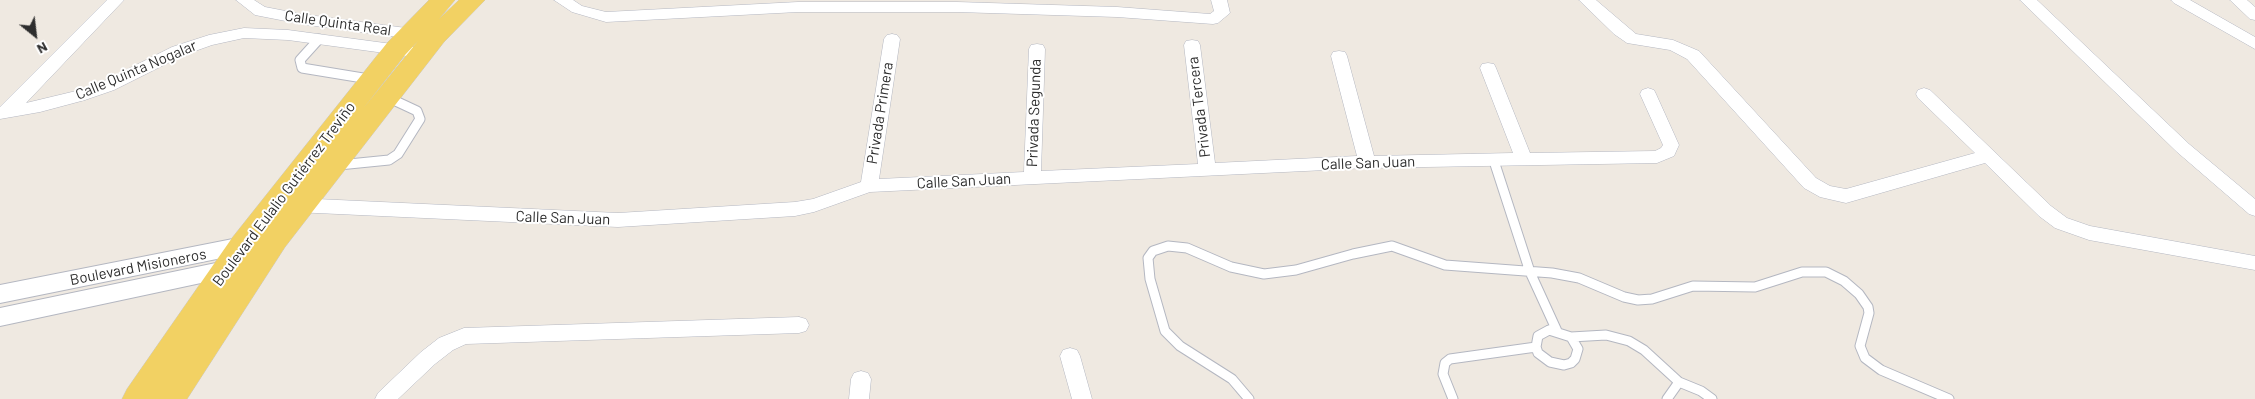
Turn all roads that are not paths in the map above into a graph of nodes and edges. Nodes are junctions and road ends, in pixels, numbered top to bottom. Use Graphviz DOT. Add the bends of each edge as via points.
graph roads {
  1 [pos="116,0"];
  2 [pos="244,0"];
  3 [pos="443,0"];
  4 [pos="473,0"];
  5 [pos="562,0"];
  6 [pos="619,0"];
  7 [pos="1218,0"];
  8 [pos="1587,0"];
  9 [pos="2028,0"];
  10 [pos="2179,0"];
  11 [pos="2238,0"];
  12 [pos="797,3"];
  13 [pos="956,3"];
  14 [pos="1117,6"];
  15 [pos="260,11"];
  16 [pos="2255,15"];
  17 [pos="606,17"];
  18 [pos="244,32"];
  19 [pos="319,39"];
  20 [pos="892,39"];
  21 [pos="415,43"];
  22 [pos="1192,44"];
  23 [pos="2255,44"];
  24 [pos="1037,49"];
  25 [pos="1339,56"];
  26 [pos="1488,68"];
  27 [pos="379,88"];
  28 [pos="1648,94"];
  29 [pos="1924,94"];
  30 [pos="4,112"];
  31 [pos="1987,156"];
  32 [pos="1524,160"];
  33 [pos="1494,161"];
  34 [pos="1367,162"];
  35 [pos="333,165"];
  36 [pos="1207,169"];
  37 [pos="1032,177"];
  38 [pos="869,186"];
  39 [pos="274,204"];
  40 [pos="302,205"];
  41 [pos="2255,209"];
  42 [pos="250,255"];
  43 [pos="2255,263"];
  44 [pos="224,270"];
  45 [pos="1530,272"];
  46 [pos="0,294"];
  47 [pos="0,318"];
  48 [pos="799,325"];
  49 [pos="1557,331"];
  50 [pos="1571,337"];
  51 [pos="1536,347"];
  52 [pos="1070,356"];
  53 [pos="861,379"];
  54 [pos="1679,382"];
  55 [pos="138,399"];
  56 [pos="170,399"];
  57 [pos="385,399"];
  58 [pos="860,399"];
  59 [pos="1082,399"];
  60 [pos="1248,399"];
  61 [pos="1453,399"];
  62 [pos="1667,399"];
  63 [pos="1712,399"];
  64 [pos="1949,399"];
  1 -- 30 [label="street"];
  2 -- 15 [label="street, Calle Quinta Real"];
  3 -- 21 [label="main road, Boulevard Eulalio Gutiérrez Treviño"];
  4 -- 21 [label="main road, Boulevard Eulalio Gutiérrez Treviño"];
  5 -- 17 [label="street"];
  6 -- 17 [label="street"];
  7 -- 14 [label="street" via="1222,13 1213,19"];
  8 -- 31 [label="street" via="1632,39 1673,45 1693,55 1810,183 1826,192 1846,196"];
  9 -- 41 [label="street" via="2183,148"];
  10 -- 23 [label="street"];
  11 -- 16 [label="street"];
  12 -- 13 [label="street"];
  12 -- 17 [label="street"];
  13 -- 14 [label="street"];
  15 -- 18 [label="street"];
  15 -- 21 [label="street, Calle Quinta Real"];
  18 -- 19 [label="street, Calle Quinta Nogalar"];
  18 -- 30 [label="street, Calle Quinta Nogalar" via="178,51 108,86 79,96"];
  19 -- 21 [label="street, Calle Quinta Nogalar"];
  19 -- 27 [label="lane" via="300,60 302,68"];
  20 -- 38 [label="street, Privada Primera"];
  21 -- 27 [label="main road, Boulevard Eulalio Gutiérrez Treviño"];
  22 -- 36 [label="street, Privada Tercera"];
  24 -- 37 [label="street, Privada Segunda"];
  25 -- 34 [label="street"];
  26 -- 32 [label="street"];
  27 -- 35 [label="main road, Boulevard Eulalio Gutiérrez Treviño"];
  27 -- 35 [label="lane" via="417,111 420,119 398,154 389,160"];
  27 -- 39 [label="main road, Boulevard Eulalio Gutiérrez Treviño"];
  28 -- 32 [label="street, Calle San Juan" via="1672,145 1668,152 1657,156"];
  29 -- 31 [label="street"];
  31 -- 43 [label="street" via="2062,223 2090,233"];
  32 -- 33 [label="street, Calle San Juan"];
  33 -- 34 [label="street, Calle San Juan"];
  33 -- 45 [label="lane"];
  34 -- 36 [label="street, Calle San Juan"];
  35 -- 40 [label="main road, Boulevard Eulalio Gutiérrez Treviño"];
  36 -- 37 [label="street, Calle San Juan"];
  37 -- 38 [label="street, Calle San Juan"];
  38 -- 40 [label="street, Calle San Juan" via="795,209 618,220"];
  39 -- 40 [label="street, Calle San Juan"];
  39 -- 42 [label="main road, Boulevard Eulalio Gutiérrez Treviño"];
  40 -- 42 [label="main road, Boulevard Eulalio Gutiérrez Treviño" via="275,239"];
  42 -- 44 [label="main road, Boulevard Eulalio Gutiérrez Treviño"];
  42 -- 46 [label="street, Boulevard Misioneros"];
  42 -- 56 [label="main road, Boulevard Eulalio Gutiérrez Treviño"];
  44 -- 47 [label="street, Boulevard Misioneros"];
  44 -- 55 [label="main road, Boulevard Eulalio Gutiérrez Treviño"];
  45 -- 49 [label="lane"];
  45 -- 60 [label="lane" via="1444,265 1392,246 1296,270 1264,274 1231,267 1188,248 1168,246 1153,251 1148,258 1150,279 1165,331 1180,346 1232,379"];
  45 -- 64 [label="lane" via="1579,278 1624,297 1644,300 1693,286 1755,287 1802,272 1826,272 1844,280 1868,307 1860,346 1865,358 1881,370"];
  48 -- 57 [label="street" via="464,336 446,344 428,358"];
  49 -- 50 [label="lane"];
  49 -- 51 [label="lane" via="1549,330 1538,336"];
  50 -- 51 [label="lane" via="1578,354 1564,365 1543,358"];
  50 -- 54 [label="lane" via="1606,335 1629,341 1644,350"];
  51 -- 61 [label="lane" via="1450,359 1445,363 1443,374"];
  52 -- 59 [label="street"];
  53 -- 58 [label="street"];
  54 -- 62 [label="lane"];
  54 -- 63 [label="lane"];
}
